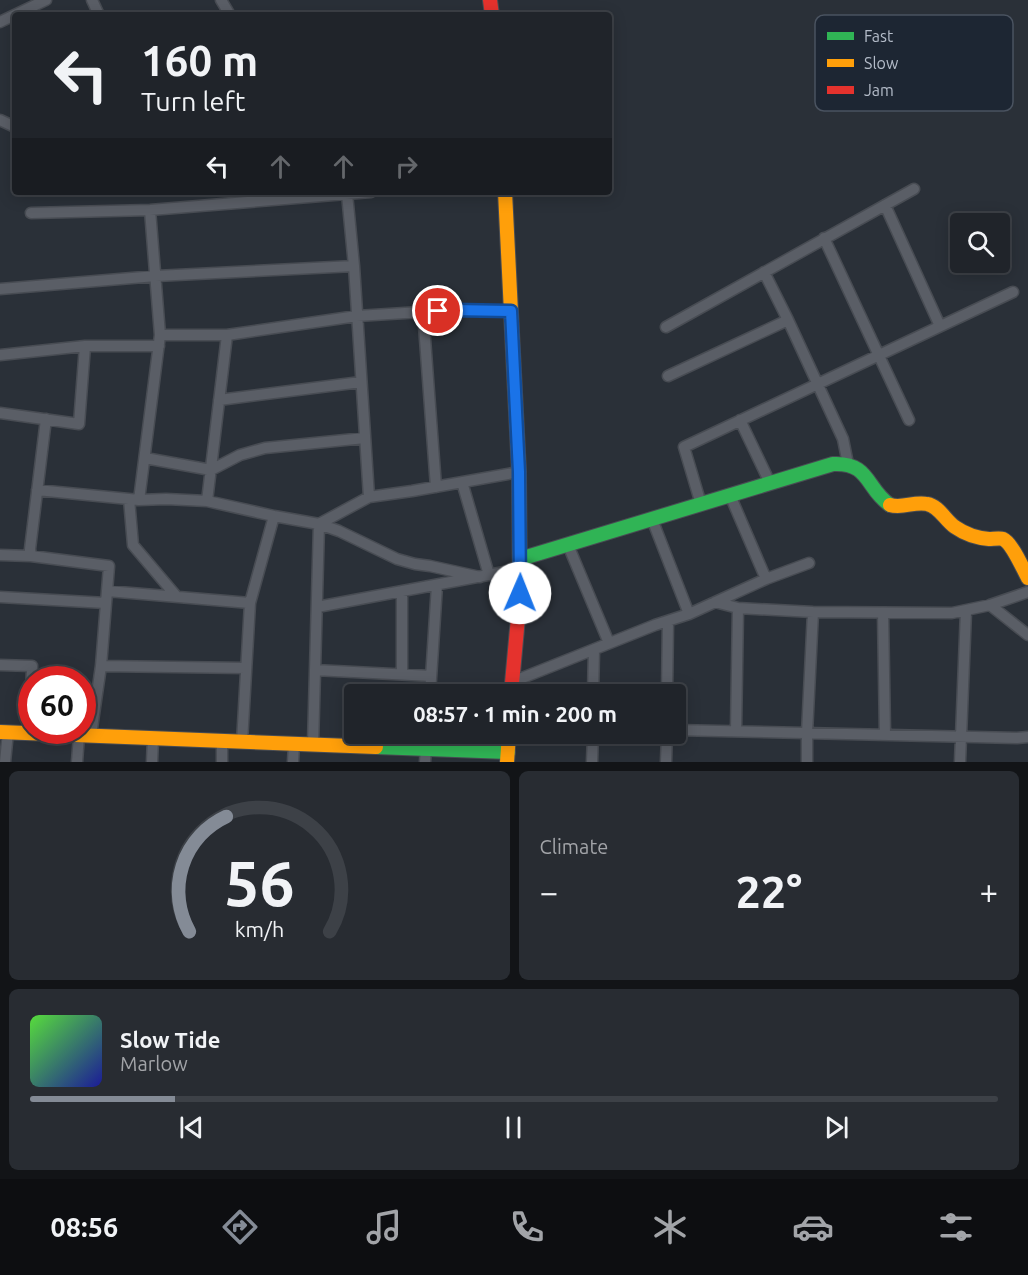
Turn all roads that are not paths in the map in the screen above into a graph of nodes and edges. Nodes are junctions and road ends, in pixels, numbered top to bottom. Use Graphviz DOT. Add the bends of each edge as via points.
graph roads {
  1 [pos="46,0"];
  2 [pos="25,12"];
  3 [pos="914,189"];
  4 [pos="335,195"];
  5 [pos="347,195"];
  6 [pos="505,195"];
  7 [pos="885,205"];
  8 [pos="150,210"];
  9 [pos="30,213"];
  10 [pos="824,238"];
  11 [pos="354,266"];
  12 [pos="764,272"];
  13 [pos="156,276"];
  14 [pos="0,289"];
  15 [pos="1012,292"];
  16 [pos="511,311"];
  17 [pos="423,312"];
  18 [pos="357,316"];
  19 [pos="788,320"];
  20 [pos="940,326"];
  21 [pos="666,327"];
  22 [pos="227,335"];
  23 [pos="160,340"];
  24 [pos="85,346"];
  25 [pos="0,355"];
  26 [pos="879,355"];
  27 [pos="668,376"];
  28 [pos="361,382"];
  29 [pos="818,383"];
  30 [pos="219,400"];
  31 [pos="0,412"];
  32 [pos="46,419"];
  33 [pos="740,420"];
  34 [pos="909,420"];
  35 [pos="365,438"];
  36 [pos="145,458"];
  37 [pos="848,464"];
  38 [pos="211,470"];
  39 [pos="519,472"];
  40 [pos="462,482"];
  41 [pos="770,483"];
  42 [pos="436,487"];
  43 [pos="37,490"];
  44 [pos="730,495"];
  45 [pos="369,497"];
  46 [pos="134,500"];
  47 [pos="207,501"];
  48 [pos="701,504"];
  49 [pos="274,516"];
  50 [pos="652,519"];
  51 [pos="319,524"];
  52 [pos="568,545"];
  53 [pos="0,555"];
  54 [pos="31,556"];
  55 [pos="809,563"];
  56 [pos="520,564"];
  57 [pos="484,576"];
  58 [pos="1028,578"];
  59 [pos="766,579"];
  60 [pos="437,585"];
  61 [pos="108,591"];
  62 [pos="402,591"];
  63 [pos="1028,592"];
  64 [pos="0,597"];
  65 [pos="177,597"];
  66 [pos="716,602"];
  67 [pos="106,603"];
  68 [pos="250,603"];
  69 [pos="990,605"];
  70 [pos="316,607"];
  71 [pos="738,608"];
  72 [pos="966,610"];
  73 [pos="813,612"];
  74 [pos="883,613"];
  75 [pos="689,614"];
  76 [pos="668,621"];
  77 [pos="1028,635"];
  78 [pos="609,644"];
  79 [pos="594,650"];
  80 [pos="0,665"];
  81 [pos="32,666"];
  82 [pos="101,666"];
  83 [pos="246,668"];
  84 [pos="315,670"];
  85 [pos="402,674"];
  86 [pos="431,676"];
  87 [pos="431,684"];
  88 [pos="512,684"];
  89 [pos="521,684"];
  90 [pos="593,684"];
  91 [pos="667,684"];
  92 [pos="96,688"];
  93 [pos="686,730"];
  94 [pos="736,731"];
  95 [pos="4,732"];
  96 [pos="807,733"];
  97 [pos="96,735"];
  98 [pos="885,735"];
  99 [pos="960,736"];
  100 [pos="1028,737"];
  101 [pos="153,738"];
  102 [pos="222,741"];
  103 [pos="242,742"];
  104 [pos="82,744"];
  105 [pos="294,744"];
  106 [pos="313,744"];
  107 [pos="593,744"];
  108 [pos="667,744"];
  109 [pos="426,755"];
  110 [pos="507,757"];
  111 [pos="5,762"];
  112 [pos="77,762"];
  113 [pos="152,762"];
  114 [pos="222,762"];
  115 [pos="293,762"];
  116 [pos="592,762"];
  117 [pos="666,762"];
  118 [pos="807,762"];
  119 [pos="960,762"];
  1 -- 2 [label="street"];
  3 -- 7 [label="street"];
  4 -- 8 [label="street"];
  5 -- 11 [label="street"];
  6 -- 16 [label="street"];
  7 -- 10 [label="street"];
  7 -- 20 [label="street"];
  8 -- 9 [label="street"];
  8 -- 13 [label="street"];
  10 -- 12 [label="street"];
  10 -- 26 [label="street"];
  11 -- 13 [label="street"];
  11 -- 18 [label="street"];
  12 -- 19 [label="street"];
  12 -- 21 [label="street"];
  13 -- 14 [label="street"];
  13 -- 23 [label="street"];
  15 -- 20 [label="street"];
  16 -- 17 [label="street"];
  16 -- 39 [label="street"];
  17 -- 18 [label="street"];
  17 -- 42 [label="street"];
  18 -- 22 [label="street"];
  18 -- 28 [label="street"];
  19 -- 27 [label="street"];
  19 -- 29 [label="street"];
  20 -- 26 [label="street"];
  22 -- 23 [label="street"];
  22 -- 30 [label="street"];
  23 -- 24 [label="street"];
  23 -- 36 [label="street"];
  24 -- 25 [label="street"];
  24 -- 32 [label="street" via="79,424"];
  26 -- 29 [label="street"];
  26 -- 34 [label="street"];
  28 -- 30 [label="street"];
  28 -- 35 [label="street"];
  29 -- 33 [label="street"];
  29 -- 37 [label="street" via="843,438"];
  30 -- 38 [label="street"];
  31 -- 32 [label="street"];
  32 -- 43 [label="street"];
  33 -- 41 [label="street"];
  33 -- 48 [label="street" via="684,447"];
  35 -- 38 [label="street" via="265,447"];
  35 -- 45 [label="street"];
  36 -- 38 [label="street"];
  36 -- 46 [label="street"];
  37 -- 41 [label="street" via="833,464"];
  37 -- 58 [label="street" via="864,475 890,505 931,505 965,532 1003,539"];
  38 -- 47 [label="street"];
  39 -- 40 [label="street"];
  39 -- 56 [label="street"];
  40 -- 42 [label="street"];
  40 -- 57 [label="street"];
  41 -- 44 [label="street"];
  42 -- 45 [label="street"];
  43 -- 46 [label="street"];
  43 -- 54 [label="street"];
  44 -- 48 [label="street"];
  44 -- 59 [label="street"];
  45 -- 51 [label="street"];
  46 -- 47 [label="street"];
  46 -- 65 [label="street" via="133,545"];
  47 -- 49 [label="street"];
  48 -- 50 [label="street"];
  49 -- 51 [label="street"];
  49 -- 68 [label="street"];
  50 -- 52 [label="street"];
  50 -- 75 [label="street"];
  51 -- 57 [label="street" via="397,559"];
  51 -- 70 [label="street"];
  52 -- 56 [label="street"];
  52 -- 78 [label="street"];
  53 -- 54 [label="street"];
  54 -- 61 [label="street" via="109,566"];
  55 -- 59 [label="street"];
  56 -- 57 [label="street"];
  56 -- 88 [label="street"];
  57 -- 60 [label="street"];
  59 -- 66 [label="street"];
  60 -- 62 [label="street"];
  60 -- 86 [label="street"];
  61 -- 65 [label="street"];
  61 -- 67 [label="street"];
  62 -- 70 [label="street"];
  62 -- 85 [label="street"];
  63 -- 69 [label="street"];
  64 -- 67 [label="street"];
  65 -- 68 [label="street"];
  66 -- 71 [label="street"];
  66 -- 75 [label="street"];
  67 -- 82 [label="street"];
  68 -- 83 [label="street"];
  69 -- 72 [label="street"];
  69 -- 77 [label="street"];
  70 -- 84 [label="street"];
  71 -- 73 [label="street"];
  71 -- 94 [label="street"];
  72 -- 74 [label="street" via="952,614"];
  72 -- 99 [label="street"];
  73 -- 74 [label="street"];
  73 -- 96 [label="street"];
  74 -- 98 [label="street"];
  75 -- 76 [label="street"];
  76 -- 78 [label="street"];
  76 -- 91 [label="street"];
  78 -- 79 [label="street"];
  79 -- 89 [label="street"];
  79 -- 90 [label="street"];
  80 -- 81 [label="street"];
  82 -- 83 [label="street"];
  82 -- 92 [label="street"];
  83 -- 103 [label="street"];
  84 -- 85 [label="street"];
  84 -- 106 [label="street"];
  85 -- 86 [label="street"];
  86 -- 87 [label="street"];
  93 -- 94 [label="street"];
  94 -- 96 [label="street"];
  95 -- 111 [label="street"];
  96 -- 98 [label="street"];
  96 -- 118 [label="street"];
  97 -- 101 [label="street"];
  98 -- 99 [label="street"];
  99 -- 100 [label="street"];
  99 -- 119 [label="street"];
  101 -- 102 [label="street"];
  101 -- 113 [label="street"];
  102 -- 103 [label="street"];
  102 -- 114 [label="street"];
  103 -- 105 [label="street"];
  104 -- 112 [label="street"];
  105 -- 106 [label="street"];
  105 -- 115 [label="street"];
  106 -- 109 [label="street"];
  107 -- 116 [label="street"];
  108 -- 117 [label="street"];
  109 -- 110 [label="street"];
}
